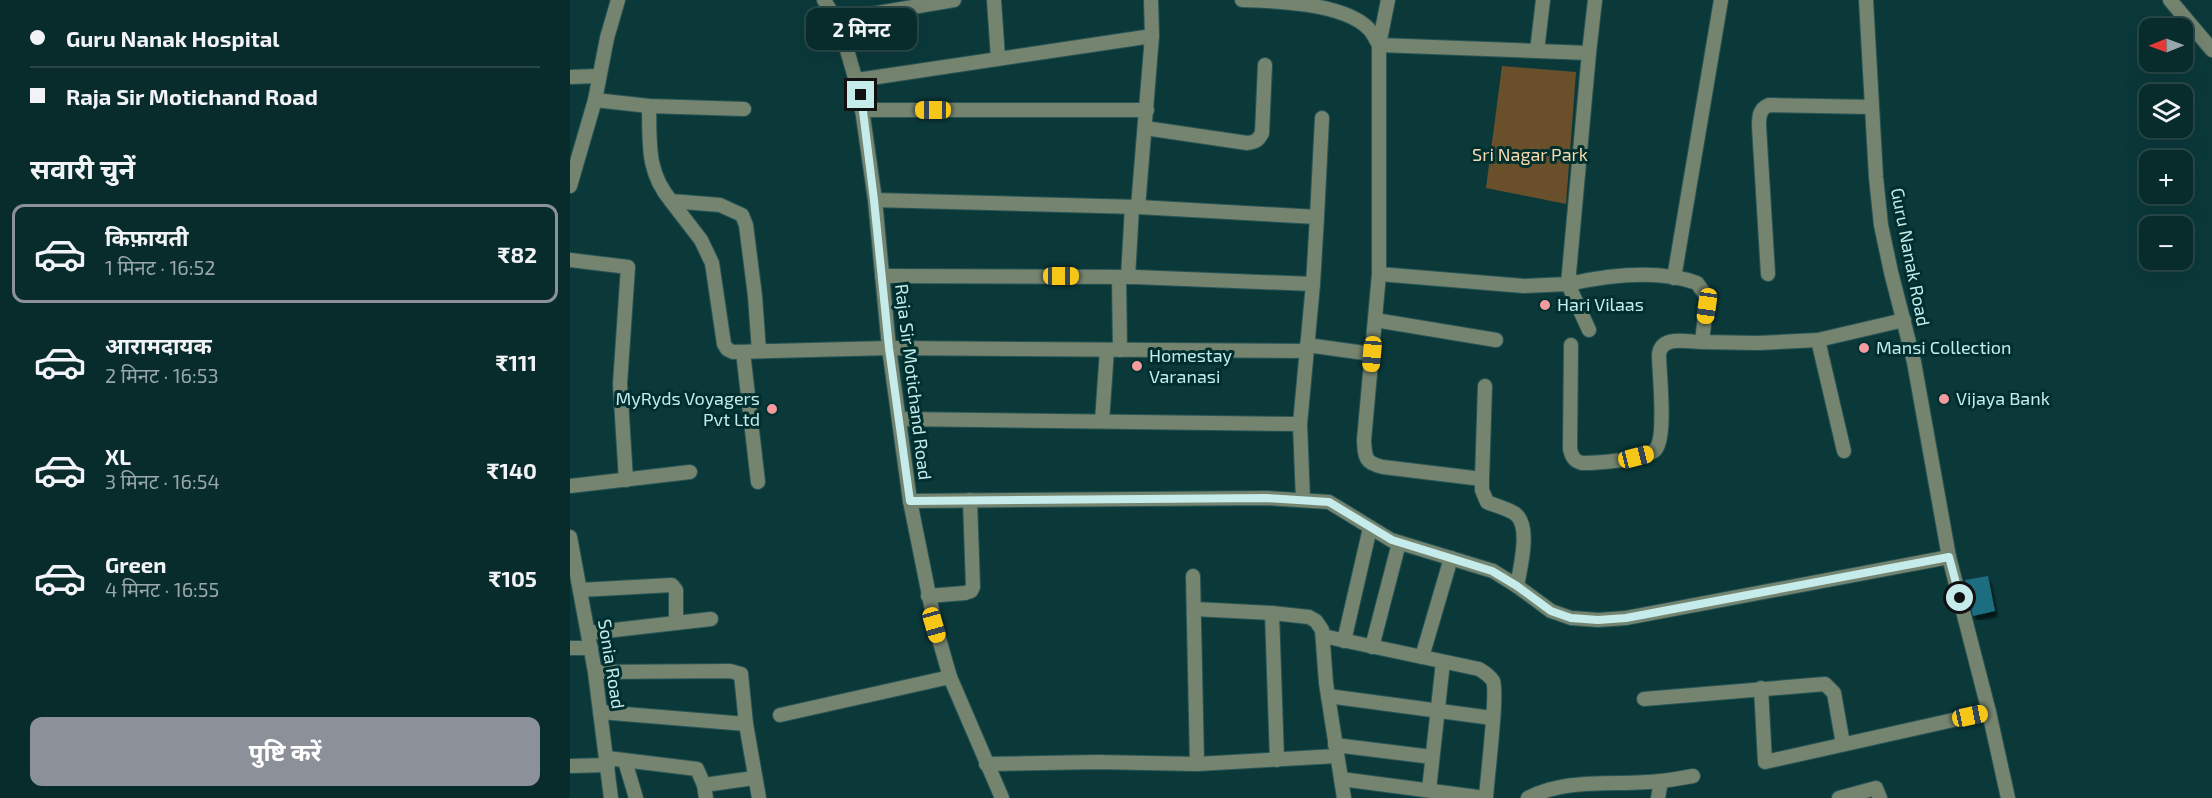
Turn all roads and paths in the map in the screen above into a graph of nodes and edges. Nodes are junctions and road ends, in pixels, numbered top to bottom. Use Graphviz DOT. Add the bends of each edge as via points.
graph roads {
  1 [pos="618,0"];
  2 [pos="824,0"];
  3 [pos="994,0"];
  4 [pos="1150,0"];
  5 [pos="1242,0"];
  6 [pos="1388,0"];
  7 [pos="1543,0"];
  8 [pos="1595,0"];
  9 [pos="1721,0"];
  10 [pos="1866,0"];
  11 [pos="2170,0"];
  12 [pos="948,1"];
  13 [pos="1340,6"];
  14 [pos="836,20"];
  15 [pos="1152,36"];
  16 [pos="1379,45"];
  17 [pos="2212,50"];
  18 [pos="1537,51"];
  19 [pos="1589,53"];
  20 [pos="998,58"];
  21 [pos="1265,65"];
  22 [pos="599,75"];
  23 [pos="570,77"];
  24 [pos="857,80"];
  25 [pos="595,100"];
  26 [pos="649,106"];
  27 [pos="1872,107"];
  28 [pos="744,109"];
  29 [pos="862,110"];
  30 [pos="1147,110"];
  31 [pos="1322,118"];
  32 [pos="1145,128"];
  33 [pos="576,140"];
  34 [pos="570,186"];
  35 [pos="874,200"];
  36 [pos="670,201"];
  37 [pos="1135,207"];
  38 [pos="1317,217"];
  39 [pos="570,260"];
  40 [pos="1379,274"];
  41 [pos="1768,274"];
  42 [pos="882,276"];
  43 [pos="1124,277"];
  44 [pos="1674,278"];
  45 [pos="1313,284"];
  46 [pos="1568,284"];
  47 [pos="1904,320"];
  48 [pos="1375,321"];
  49 [pos="1589,330"];
  50 [pos="1496,340"];
  51 [pos="1818,340"];
  52 [pos="1702,342"];
  53 [pos="1571,345"];
  54 [pos="889,348"];
  55 [pos="1306,348"];
  56 [pos="1113,350"];
  57 [pos="759,351"];
  58 [pos="743,352"];
  59 [pos="1372,354"];
  60 [pos="1485,386"];
  61 [pos="899,419"];
  62 [pos="1102,421"];
  63 [pos="1300,424"];
  64 [pos="1844,451"];
  65 [pos="690,472"];
  66 [pos="1482,479"];
  67 [pos="626,480"];
  68 [pos="758,482"];
  69 [pos="570,486"];
  70 [pos="970,500"];
  71 [pos="1303,500"];
  72 [pos="910,501"];
  73 [pos="1370,528"];
  74 [pos="570,537"];
  75 [pos="1399,543"];
  76 [pos="1949,557"];
  77 [pos="1451,558"];
  78 [pos="1193,576"];
  79 [pos="1517,586"];
  80 [pos="580,590"];
  81 [pos="928,596"];
  82 [pos="1194,609"];
  83 [pos="1272,613"];
  84 [pos="711,619"];
  85 [pos="676,623"];
  86 [pos="588,633"];
  87 [pos="1323,636"];
  88 [pos="1344,641"];
  89 [pos="1372,647"];
  90 [pos="570,648"];
  91 [pos="591,648"];
  92 [pos="1422,657"];
  93 [pos="1443,662"];
  94 [pos="594,672"];
  95 [pos="950,677"];
  96 [pos="1761,688"];
  97 [pos="1328,696"];
  98 [pos="1644,699"];
  99 [pos="1438,711"];
  100 [pos="600,712"];
  101 [pos="1989,712"];
  102 [pos="780,715"];
  103 [pos="1492,718"];
  104 [pos="746,724"];
  105 [pos="1843,744"];
  106 [pos="1336,751"];
  107 [pos="1432,757"];
  108 [pos="1278,760"];
  109 [pos="625,761"];
  110 [pos="607,762"];
  111 [pos="986,764"];
  112 [pos="1197,764"];
  113 [pos="570,766"];
  114 [pos="1693,776"];
  115 [pos="754,778"];
  116 [pos="1341,779"];
  117 [pos="1661,781"];
  118 [pos="1429,790"];
  119 [pos="705,792"];
  120 [pos="611,798"];
  121 [pos="636,798"];
  122 [pos="759,798"];
  123 [pos="1002,798"];
  124 [pos="1344,798"];
  125 [pos="1485,798"];
  126 [pos="1528,798"];
  127 [pos="1658,798"];
  128 [pos="1839,798"];
  129 [pos="1880,798"];
  130 [pos="2008,798"];
  1 -- 22 [label="street"];
  2 -- 14 [label="street, Raja Sir Motichand Road"];
  3 -- 20 [label="street"];
  4 -- 15 [label="street"];
  5 -- 13 [label="street"];
  6 -- 16 [label="street"];
  7 -- 18 [label="street"];
  8 -- 19 [label="street"];
  9 -- 44 [label="street"];
  10 -- 27 [label="street, Guru Nanak Road"];
  11 -- 17 [label="street"];
  12 -- 14 [label="street"];
  13 -- 16 [label="street" via="1370,30"];
  14 -- 24 [label="street, Raja Sir Motichand Road"];
  15 -- 20 [label="street"];
  15 -- 30 [label="street"];
  16 -- 18 [label="street"];
  16 -- 40 [label="street"];
  18 -- 19 [label="street"];
  19 -- 46 [label="street"];
  20 -- 24 [label="street"];
  21 -- 32 [label="street" via="1262,133 1254,142"];
  22 -- 23 [label="street"];
  22 -- 25 [label="street"];
  24 -- 29 [label="street, Raja Sir Motichand Road"];
  25 -- 26 [label="street"];
  25 -- 33 [label="street"];
  26 -- 28 [label="street"];
  26 -- 36 [label="street" via="654,174"];
  27 -- 41 [label="street" via="1763,107 1759,126"];
  27 -- 47 [label="street, Guru Nanak Road" via="1881,225"];
  29 -- 30 [label="street"];
  29 -- 35 [label="street, Raja Sir Motichand Road"];
  30 -- 32 [label="street"];
  31 -- 38 [label="street"];
  32 -- 37 [label="street"];
  33 -- 34 [label="street"];
  35 -- 37 [label="street"];
  35 -- 42 [label="street, Raja Sir Motichand Road"];
  36 -- 57 [label="street" via="720,205 742,215 754,284"];
  36 -- 58 [label="street" via="701,240 712,263 723,345 727,350"];
  37 -- 38 [label="street"];
  37 -- 43 [label="street"];
  38 -- 45 [label="street"];
  39 -- 67 [label="street" via="628,267 620,384"];
  40 -- 46 [label="street" via="1524,286"];
  40 -- 48 [label="street"];
  42 -- 43 [label="street"];
  42 -- 54 [label="street, Raja Sir Motichand Road"];
  43 -- 45 [label="street"];
  43 -- 56 [label="street"];
  44 -- 46 [label="street" via="1619,276"];
  44 -- 52 [label="street" via="1698,283 1707,297"];
  45 -- 55 [label="street"];
  46 -- 49 [label="street"];
  47 -- 51 [label="street"];
  47 -- 76 [label="street, Guru Nanak Road"];
  48 -- 50 [label="street"];
  48 -- 59 [label="street"];
  51 -- 52 [label="street"];
  51 -- 64 [label="street"];
  52 -- 53 [label="street" via="1665,342 1660,346 1662,435 1656,450 1636,457 1582,463 1576,462 1570,449"];
  54 -- 56 [label="street"];
  54 -- 57 [label="street"];
  54 -- 61 [label="street, Raja Sir Motichand Road"];
  55 -- 56 [label="street"];
  55 -- 59 [label="street"];
  55 -- 63 [label="street"];
  56 -- 62 [label="street"];
  57 -- 58 [label="street"];
  58 -- 68 [label="street"];
  59 -- 66 [label="street" via="1364,440 1367,460 1383,466"];
  60 -- 66 [label="street"];
  61 -- 62 [label="street"];
  61 -- 72 [label="street, Raja Sir Motichand Road"];
  62 -- 63 [label="street"];
  63 -- 71 [label="street"];
  65 -- 67 [label="street"];
  66 -- 79 [label="street" via="1487,502 1514,513 1522,521 1524,538"];
  67 -- 69 [label="street"];
  70 -- 71 [label="street"];
  70 -- 72 [label="street"];
  70 -- 81 [label="street" via="973,587 965,593"];
  71 -- 73 [label="street" via="1329,502"];
  72 -- 81 [label="street, Raja Sir Motichand Road"];
  73 -- 75 [label="street"];
  73 -- 88 [label="street"];
  74 -- 80 [label="street, Sonia Road"];
  75 -- 77 [label="street"];
  75 -- 89 [label="street"];
  76 -- 79 [label="street" via="1598,620 1571,618 1551,611"];
  76 -- 101 [label="street, Guru Nanak Road"];
  77 -- 79 [label="street" via="1492,571"];
  77 -- 92 [label="street"];
  78 -- 82 [label="street"];
  80 -- 85 [label="street" via="672,585 676,590"];
  80 -- 86 [label="street, Sonia Road"];
  81 -- 95 [label="street, Raja Sir Motichand Road"];
  82 -- 83 [label="street"];
  82 -- 112 [label="street"];
  83 -- 87 [label="street" via="1309,617 1316,621"];
  83 -- 108 [label="street"];
  84 -- 85 [label="street"];
  85 -- 86 [label="street"];
  86 -- 91 [label="street, Sonia Road"];
  87 -- 88 [label="street"];
  87 -- 97 [label="street"];
  88 -- 89 [label="street"];
  89 -- 92 [label="street"];
  90 -- 91 [label="street"];
  91 -- 94 [label="street, Sonia Road"];
  92 -- 93 [label="street"];
  93 -- 99 [label="street"];
  93 -- 103 [label="street" via="1479,669 1489,676 1493,687"];
  94 -- 100 [label="street, Sonia Road"];
  94 -- 104 [label="street" via="737,672 742,678"];
  95 -- 102 [label="street"];
  95 -- 111 [label="street, Raja Sir Motichand Road"];
  96 -- 98 [label="street"];
  96 -- 105 [label="street" via="1820,683 1830,687"];
  96 -- 105 [label="street" via="1765,762"];
  97 -- 99 [label="street"];
  97 -- 106 [label="street"];
  99 -- 103 [label="street"];
  99 -- 107 [label="street"];
  100 -- 104 [label="street"];
  100 -- 110 [label="street, Sonia Road"];
  101 -- 105 [label="street"];
  101 -- 130 [label="street, Guru Nanak Road"];
  103 -- 125 [label="street"];
  104 -- 115 [label="street"];
  106 -- 107 [label="street"];
  106 -- 108 [label="street"];
  106 -- 116 [label="street"];
  107 -- 118 [label="street"];
  108 -- 112 [label="street"];
  109 -- 110 [label="street"];
  109 -- 119 [label="street" via="697,769"];
  109 -- 121 [label="street"];
  110 -- 113 [label="street"];
  110 -- 120 [label="street, Sonia Road"];
  111 -- 112 [label="street"];
  111 -- 123 [label="street, Raja Sir Motichand Road"];
  114 -- 117 [label="street"];
  115 -- 119 [label="street"];
  115 -- 122 [label="street"];
  116 -- 118 [label="street"];
  116 -- 124 [label="street"];
  117 -- 126 [label="street" via="1592,784 1554,789"];
  117 -- 127 [label="street"];
  118 -- 125 [label="street"];
  128 -- 129 [label="street" via="1876,788"];
}
